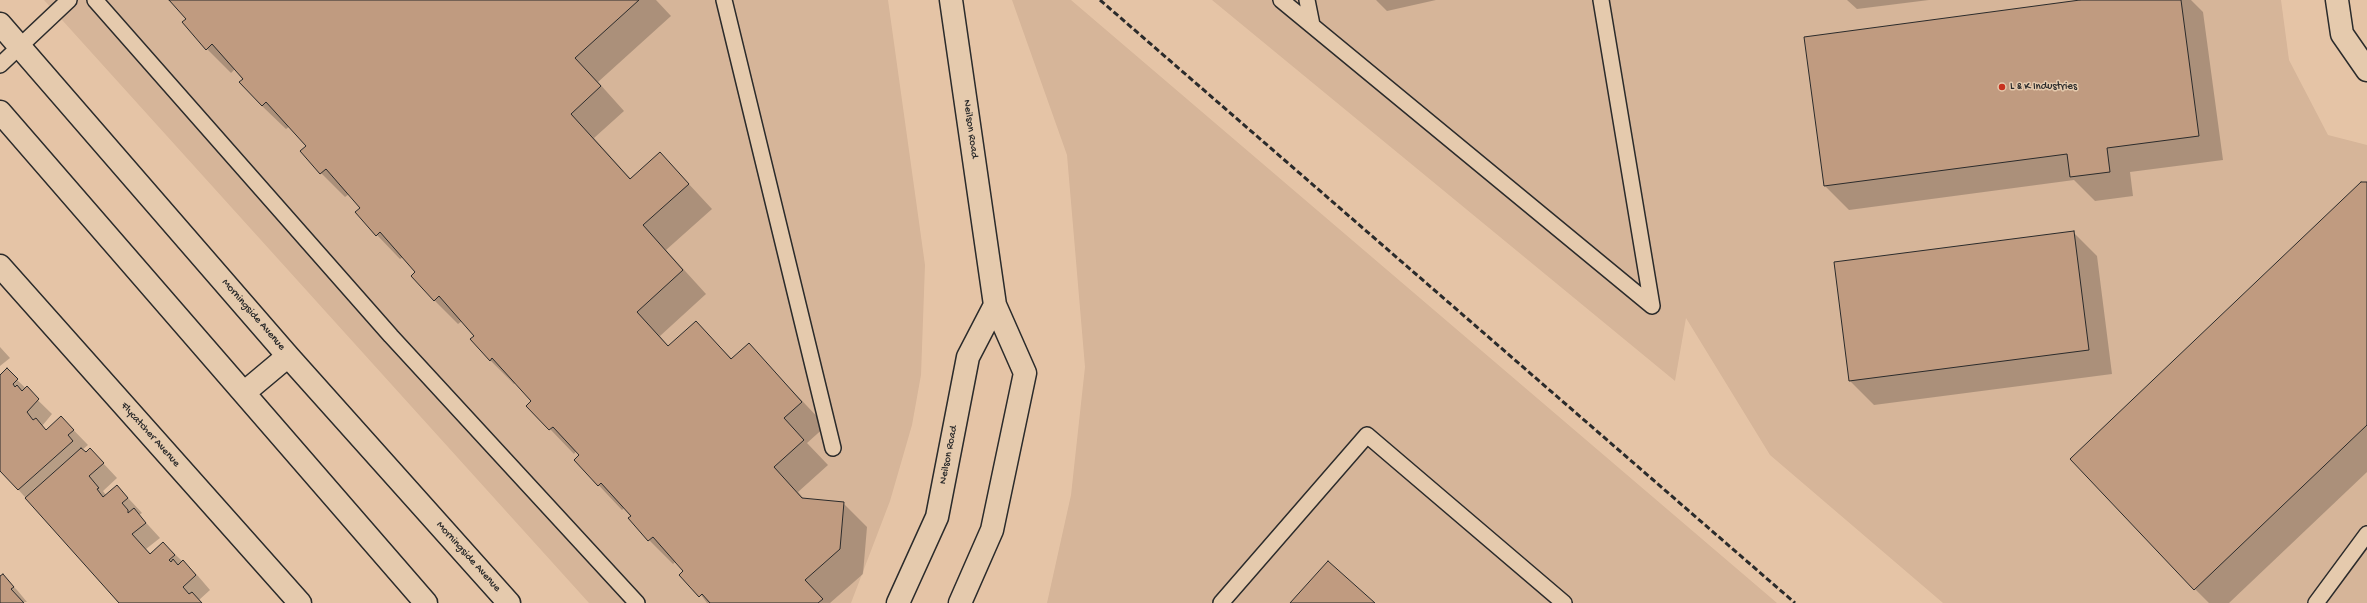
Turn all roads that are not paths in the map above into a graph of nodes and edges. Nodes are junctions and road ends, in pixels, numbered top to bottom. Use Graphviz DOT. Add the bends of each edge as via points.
graph roads {
  1 [pos="68,0"];
  2 [pos="95,0"];
  3 [pos="724,0"];
  4 [pos="951,0"];
  5 [pos="1281,0"];
  6 [pos="1307,0"];
  7 [pos="1601,0"];
  8 [pos="2337,0"];
  9 [pos="0,24"];
  10 [pos="1312,25"];
  11 [pos="20,47"];
  12 [pos="0,66"];
  13 [pos="2367,70"];
  14 [pos="0,112"];
  15 [pos="0,266"];
  16 [pos="995,305"];
  17 [pos="288,356"];
  18 [pos="245,392"];
  19 [pos="833,448"];
  20 [pos="2367,534"];
  21 [pos="300,603"];
  22 [pos="426,603"];
  23 [pos="509,603"];
  24 [pos="637,603"];
  25 [pos="898,603"];
  26 [pos="960,603"];
  27 [pos="1222,603"];
  28 [pos="1564,603"];
  29 [pos="2316,603"];
  1 -- 11 [label="lane"];
  2 -- 24 [label="lane" via="391,336"];
  3 -- 19 [label="lane"];
  4 -- 16 [label="main road, Neilson Road"];
  5 -- 10 [label="lane"];
  6 -- 10 [label="lane"];
  7 -- 10 [label="lane" via="1652,306"];
  8 -- 13 [label="main road" via="2342,34"];
  9 -- 11 [label="main road, Morningside Avenue"];
  11 -- 12 [label="lane"];
  11 -- 17 [label="main road, Morningside Avenue"];
  14 -- 18 [label="main road"];
  15 -- 21 [label="main road, Flycatcher Avenue"];
  16 -- 25 [label="main road, Neilson Road" via="968,357 937,516"];
  16 -- 26 [label="main road, Neilson Road" via="1025,373 992,530"];
  17 -- 18 [label="main road"];
  17 -- 23 [label="main road, Morningside Avenue"];
  18 -- 22 [label="main road"];
  20 -- 29 [label="lane"];
  27 -- 28 [label="lane" via="1367,435"];
}
